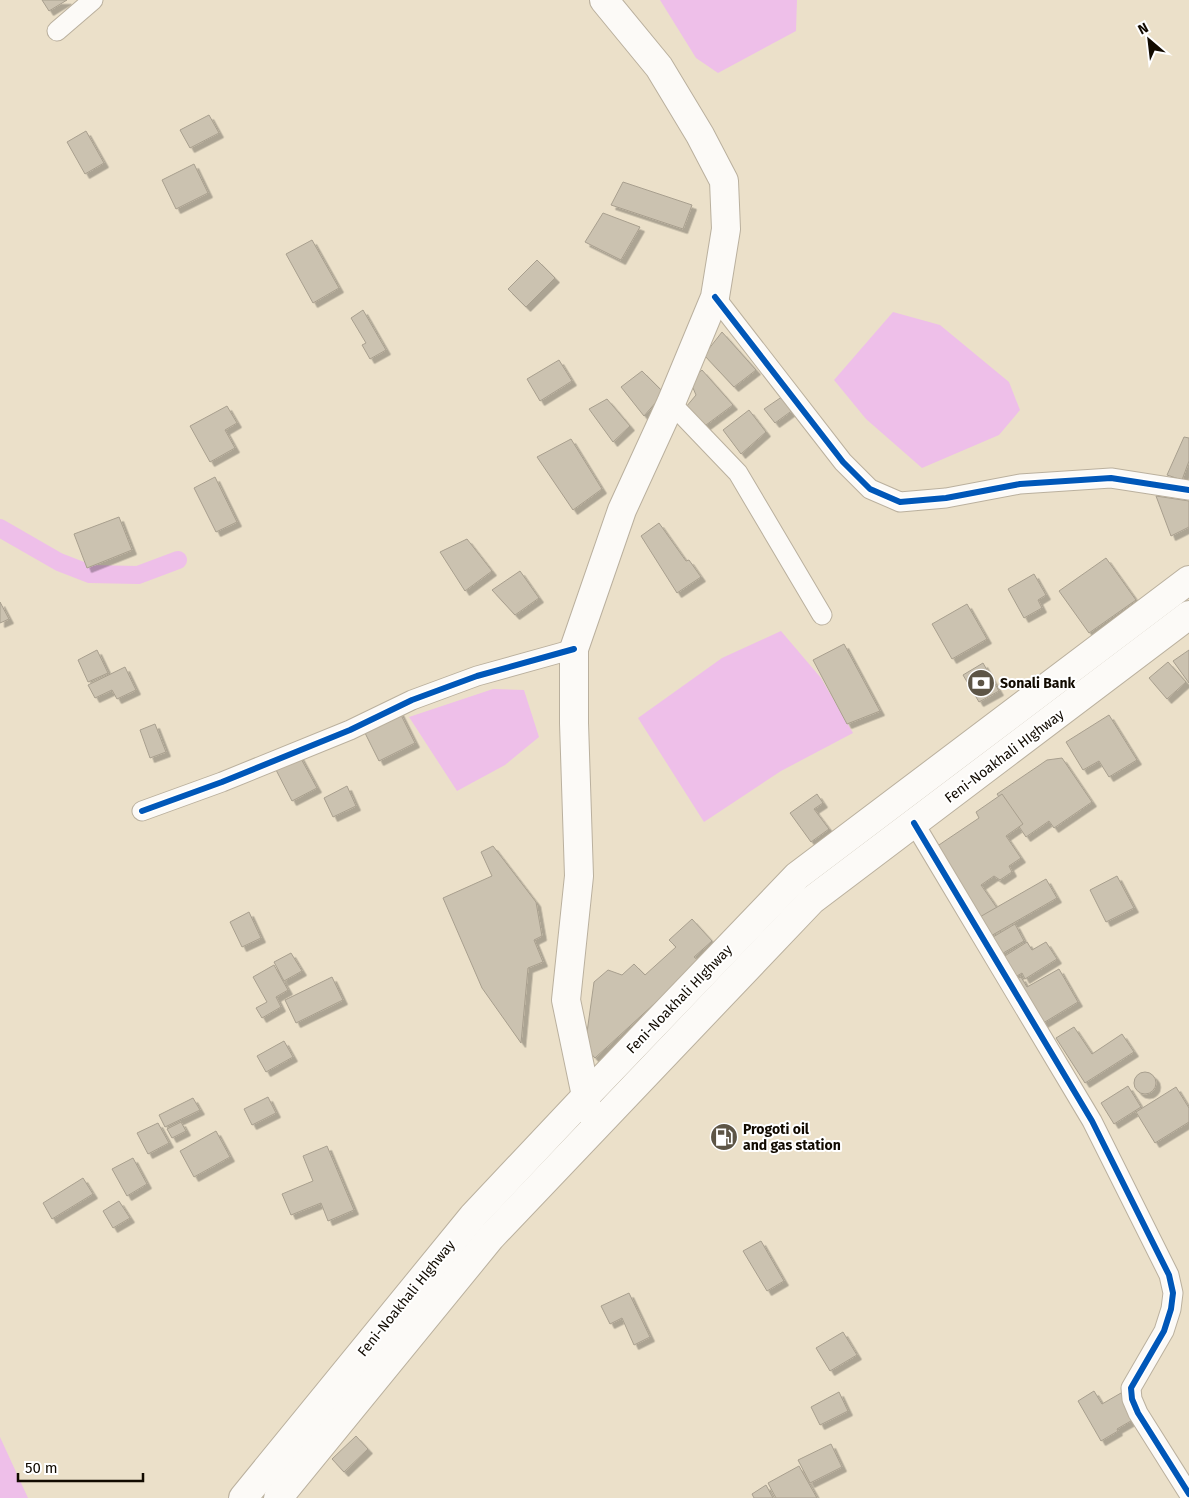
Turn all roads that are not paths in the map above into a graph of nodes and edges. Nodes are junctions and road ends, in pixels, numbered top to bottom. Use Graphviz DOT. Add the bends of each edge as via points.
graph roads {
  1 [pos="93,0"];
  2 [pos="604,0"];
  3 [pos="57,31"];
  4 [pos="715,297"];
  5 [pos="671,403"];
  6 [pos="1189,490"];
  7 [pos="1189,580"];
  8 [pos="822,615"];
  9 [pos="1189,615"];
  10 [pos="574,649"];
  11 [pos="142,811"];
  12 [pos="914,823"];
  13 [pos="586,1096"];
  14 [pos="587,1136"];
  15 [pos="1189,1494"];
  16 [pos="243,1498"];
  17 [pos="278,1498"];
  1 -- 3 [label="street"];
  2 -- 4 [label="highway" via="659,67 724,180 726,229"];
  4 -- 5 [label="highway"];
  4 -- 6 [label="street" via="843,462 870,489 900,502 946,498 1020,484 1111,478"];
  5 -- 8 [label="street" via="738,473"];
  5 -- 10 [label="highway" via="622,510"];
  7 -- 13 [label="highway, Feni-Noakhali HIghway" via="797,876"];
  9 -- 12 [label="highway, Feni-Noakhali HIghway"];
  10 -- 11 [label="street" via="477,676 412,700 350,730"];
  10 -- 13 [label="highway" via="579,876 566,1000"];
  12 -- 14 [label="highway, Feni-Noakhali HIghway" via="812,900"];
  12 -- 15 [label="street" via="1092,1121 1168,1275 1173,1294 1171,1309 1164,1331 1131,1388 1132,1399"];
  13 -- 14 [label="highway"];
  13 -- 16 [label="highway, Feni-Noakhali HIghway" via="473,1216"];
  14 -- 17 [label="highway, Feni-Noakhali HIghway" via="491,1237"];
}
